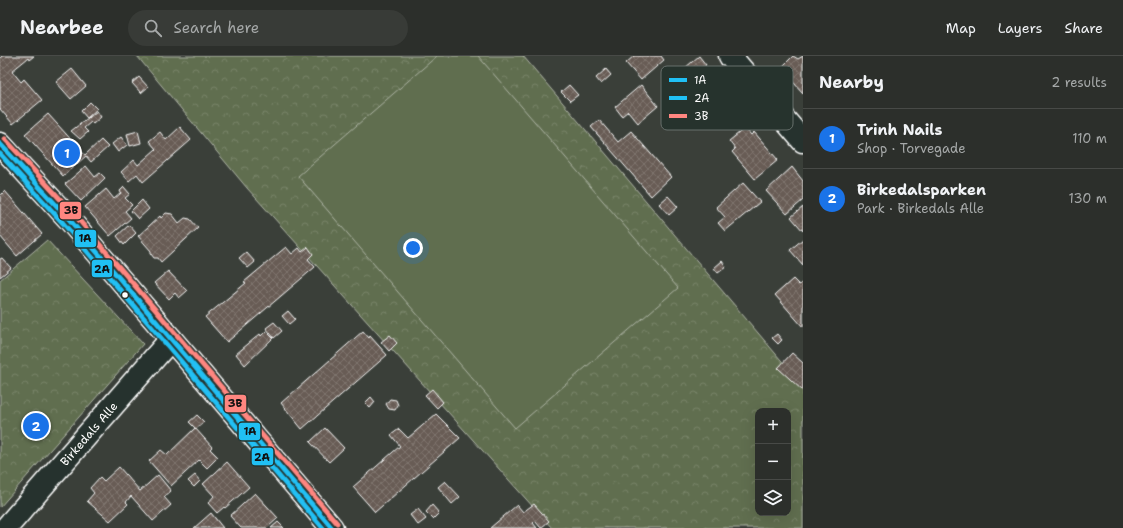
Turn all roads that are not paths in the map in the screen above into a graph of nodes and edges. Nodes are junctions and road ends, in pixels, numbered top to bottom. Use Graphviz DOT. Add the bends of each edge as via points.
graph roads {
  1 [pos="730,56"];
  2 [pos="739,66"];
  3 [pos="793,128"];
  4 [pos="803,140"];
  5 [pos="0,144"];
  6 [pos="171,339"];
  7 [pos="6,528"];
  8 [pos="332,528"];
  1 -- 2 [label="street"];
  3 -- 4 [label="street"];
  5 -- 6 [label="street" via="68,218"];
  6 -- 7 [label="street, Birkedals Alle"];
  6 -- 8 [label="street"];
}
